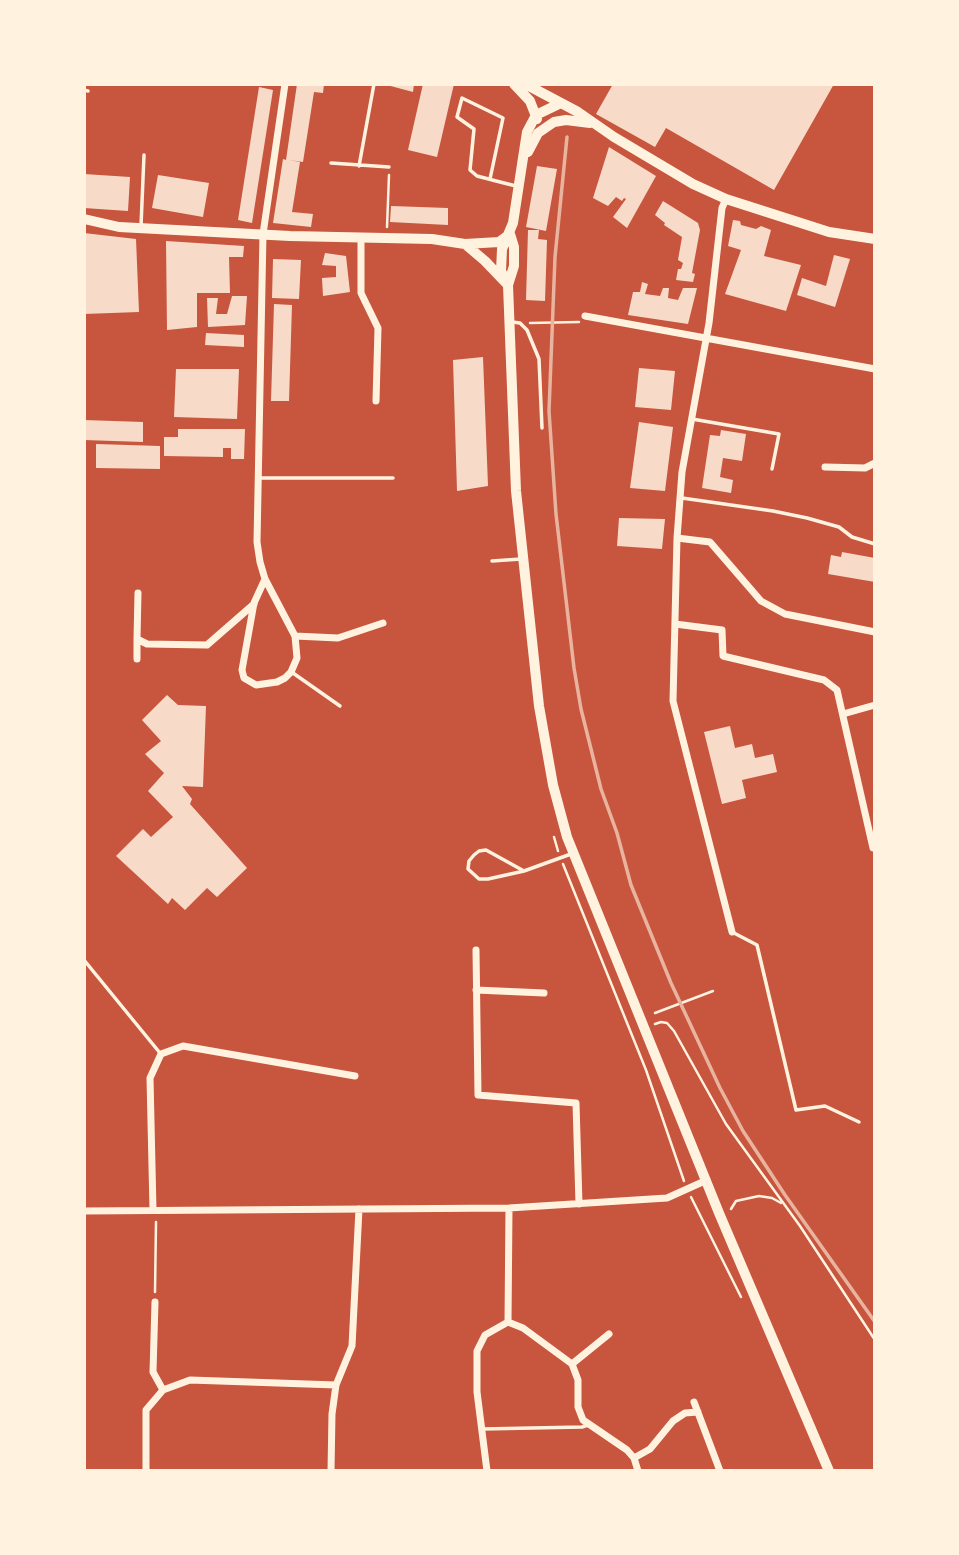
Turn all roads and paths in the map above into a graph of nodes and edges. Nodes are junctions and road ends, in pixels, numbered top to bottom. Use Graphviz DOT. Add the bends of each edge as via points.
graph roads {
  1 [pos="285,84"];
  2 [pos="374,84"];
  3 [pos="516,84"];
  4 [pos="561,103"];
  5 [pos="536,115"];
  6 [pos="590,123"];
  7 [pos="537,132"];
  8 [pos="144,155"];
  9 [pos="525,157"];
  10 [pos="331,163"];
  11 [pos="359,166"];
  12 [pos="389,167"];
  13 [pos="490,179"];
  14 [pos="520,186"];
  15 [pos="726,199"];
  16 [pos="84,219"];
  17 [pos="141,228"];
  18 [pos="263,234"];
  19 [pos="510,234"];
  20 [pos="361,238"];
  21 [pos="387,238"];
  22 [pos="875,239"];
  23 [pos="465,244"];
  24 [pos="508,285"];
  25 [pos="585,316"];
  26 [pos="515,322"];
  27 [pos="705,338"];
  28 [pos="875,369"];
  29 [pos="376,401"];
  30 [pos="690,419"];
  31 [pos="542,428"];
  32 [pos="875,463"];
  33 [pos="825,467"];
  34 [pos="772,469"];
  35 [pos="257,478"];
  36 [pos="393,478"];
  37 [pos="680,498"];
  38 [pos="677,538"];
  39 [pos="875,544"];
  40 [pos="524,559"];
  41 [pos="492,561"];
  42 [pos="265,579"];
  43 [pos="138,593"];
  44 [pos="254,603"];
  45 [pos="383,624"];
  46 [pos="675,624"];
  47 [pos="875,632"];
  48 [pos="295,636"];
  49 [pos="137,639"];
  50 [pos="137,659"];
  51 [pos="291,672"];
  52 [pos="875,705"];
  53 [pos="341,706"];
  54 [pos="843,714"];
  55 [pos="875,848"];
  56 [pos="573,854"];
  57 [pos="524,871"];
  58 [pos="568,877"];
  59 [pos="732,932"];
  60 [pos="476,950"];
  61 [pos="84,960"];
  62 [pos="477,990"];
  63 [pos="713,991"];
  64 [pos="544,993"];
  65 [pos="655,1013"];
  66 [pos="653,1024"];
  67 [pos="161,1054"];
  68 [pos="355,1076"];
  69 [pos="859,1122"];
  70 [pos="680,1173"];
  71 [pos="707,1180"];
  72 [pos="579,1204"];
  73 [pos="784,1205"];
  74 [pos="509,1208"];
  75 [pos="359,1209"];
  76 [pos="731,1209"];
  77 [pos="154,1210"];
  78 [pos="84,1211"];
  79 [pos="155,1302"];
  80 [pos="508,1322"];
  81 [pos="609,1335"];
  82 [pos="875,1340"];
  83 [pos="572,1364"];
  84 [pos="335,1385"];
  85 [pos="163,1390"];
  86 [pos="694,1402"];
  87 [pos="698,1412"];
  88 [pos="589,1424"];
  89 [pos="482,1429"];
  90 [pos="634,1458"];
  91 [pos="146,1471"];
  92 [pos="331,1471"];
  93 [pos="487,1471"];
  94 [pos="638,1471"];
  95 [pos="720,1471"];
  96 [pos="829,1471"];
  1 -- 18 [label="street"];
  2 -- 11 [label="lane"];
  3 -- 4 [label="main road"];
  3 -- 5 [label="main road"];
  4 -- 5 [label="main road"];
  4 -- 6 [label="main road"];
  5 -- 7 [label="main road"];
  5 -- 9 [label="main road" via="527,132"];
  6 -- 7 [label="main road" via="561,121"];
  6 -- 15 [label="main road"];
  7 -- 9 [label="main road"];
  8 -- 17 [label="lane"];
  9 -- 14 [label="main road"];
  10 -- 11 [label="lane"];
  11 -- 12 [label="lane"];
  12 -- 21 [label="path"];
  13 -- 13 [label="lane" via="470,170 474,129 457,117 462,98 503,118"];
  13 -- 14 [label="lane"];
  14 -- 19 [label="main road"];
  15 -- 22 [label="main road" via="829,232"];
  15 -- 27 [label="street"];
  16 -- 17 [label="main road"];
  17 -- 18 [label="main road"];
  18 -- 20 [label="main road"];
  18 -- 35 [label="street"];
  19 -- 23 [label="main road" via="499,242"];
  19 -- 24 [label="main road" via="514,266"];
  20 -- 21 [label="main road"];
  20 -- 29 [label="street" via="361,293 378,328"];
  21 -- 23 [label="main road"];
  23 -- 24 [label="main road"];
  24 -- 26 [label="main road"];
  25 -- 26 [label="path" via="578,323"];
  25 -- 27 [label="street"];
  26 -- 31 [label="lane" via="527,330 539,359"];
  26 -- 40 [label="main road" via="516,491"];
  27 -- 28 [label="street"];
  27 -- 30 [label="street"];
  30 -- 34 [label="lane" via="779,435"];
  30 -- 37 [label="street"];
  32 -- 33 [label="street" via="865,468"];
  35 -- 36 [label="lane"];
  35 -- 42 [label="street" via="257,542"];
  37 -- 38 [label="street"];
  37 -- 39 [label="lane" via="807,518"];
  38 -- 46 [label="street"];
  38 -- 47 [label="street" via="710,542 761,601 785,614"];
  40 -- 41 [label="lane"];
  40 -- 56 [label="main road" via="539,706 553,785"];
  42 -- 44 [label="street"];
  42 -- 48 [label="street"];
  43 -- 49 [label="street"];
  44 -- 49 [label="street" via="207,646 147,644"];
  44 -- 51 [label="street" via="244,678 266,685"];
  45 -- 48 [label="street" via="338,638"];
  46 -- 54 [label="street" via="722,630 723,656 824,680 837,690"];
  46 -- 59 [label="street" via="673,701"];
  48 -- 51 [label="street" via="297,658"];
  49 -- 50 [label="street"];
  51 -- 53 [label="lane"];
  52 -- 54 [label="street"];
  54 -- 55 [label="street"];
  56 -- 57 [label="lane"];
  56 -- 71 [label="main road"];
  57 -- 57 [label="lane" via="479,879 468,869 474,855 486,850"];
  58 -- 70 [label="path" via="646,1070"];
  59 -- 69 [label="lane" via="757,945 796,1110 825,1106"];
  60 -- 62 [label="street"];
  61 -- 67 [label="lane"];
  62 -- 64 [label="street"];
  62 -- 72 [label="street" via="478,1095 576,1103"];
  63 -- 65 [label="path"];
  66 -- 73 [label="path" via="661,1021 674,1031 726,1124"];
  67 -- 68 [label="street" via="183,1046"];
  67 -- 77 [label="street" via="150,1078"];
  71 -- 72 [label="street" via="667,1198"];
  71 -- 96 [label="main road"];
  72 -- 74 [label="street"];
  73 -- 76 [label="path" via="759,1196 736,1201"];
  73 -- 82 [label="path"];
  74 -- 75 [label="street"];
  74 -- 80 [label="street"];
  75 -- 77 [label="street"];
  75 -- 84 [label="street" via="352,1346"];
  77 -- 78 [label="street"];
  77 -- 79 [label="path"];
  79 -- 85 [label="street" via="153,1372"];
  80 -- 83 [label="street"];
  80 -- 89 [label="street" via="485,1335 477,1351"];
  81 -- 83 [label="street"];
  83 -- 88 [label="street" via="578,1380 578,1408"];
  84 -- 85 [label="street" via="190,1380"];
  84 -- 92 [label="street"];
  85 -- 91 [label="street" via="146,1410"];
  86 -- 87 [label="street"];
  87 -- 90 [label="street" via="673,1421 649,1449"];
  87 -- 95 [label="street"];
  88 -- 89 [label="lane"];
  88 -- 90 [label="street"];
  89 -- 93 [label="street"];
  90 -- 94 [label="street"];
}
